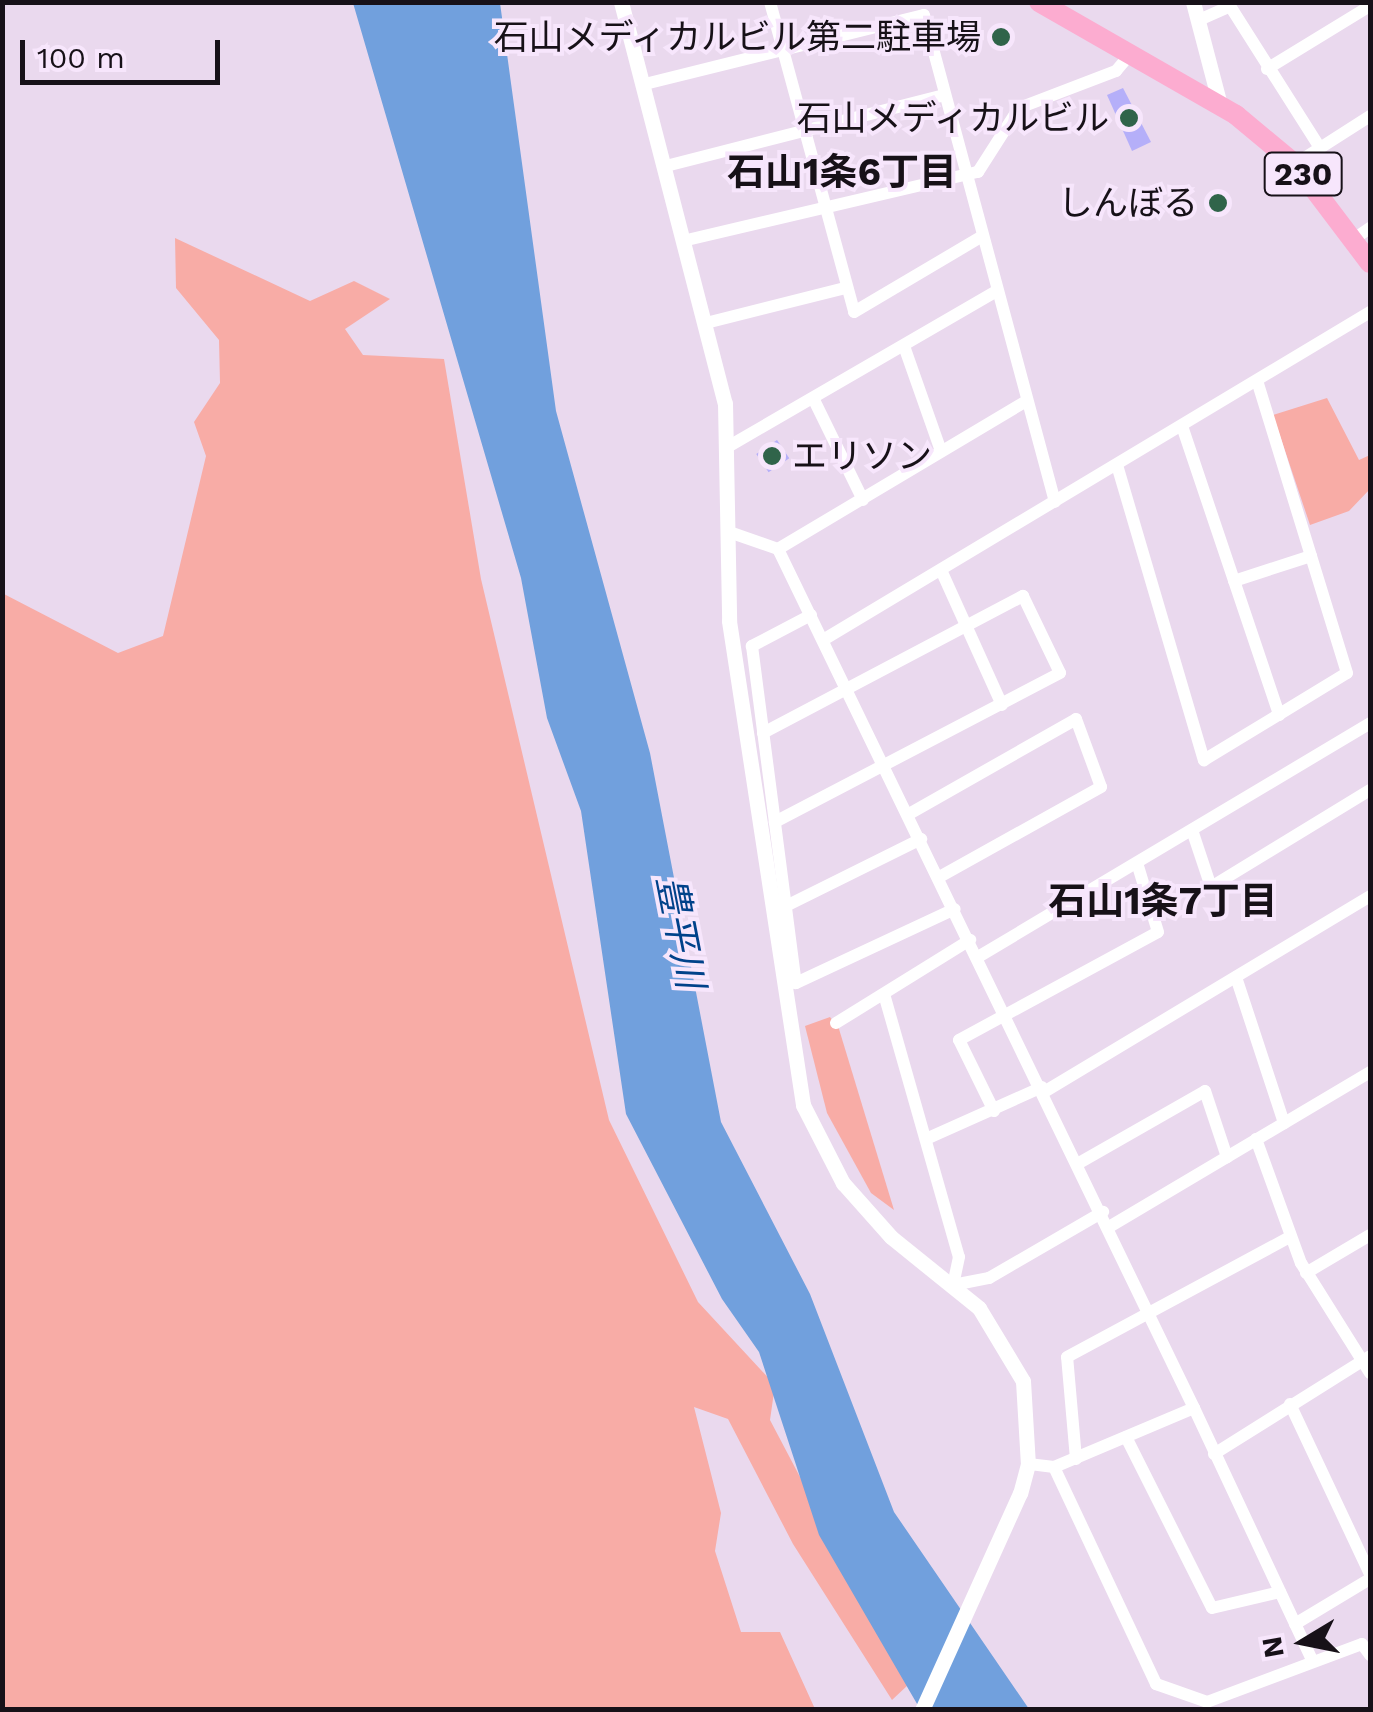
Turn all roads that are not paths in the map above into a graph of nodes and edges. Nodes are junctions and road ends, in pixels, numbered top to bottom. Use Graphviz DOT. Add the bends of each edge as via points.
graph roads {
  1 [pos="621,2"];
  2 [pos="770,2"];
  3 [pos="1039,2"];
  4 [pos="1193,2"];
  5 [pos="1233,4"];
  6 [pos="1370,6"];
  7 [pos="1198,20"];
  8 [pos="783,49"];
  9 [pos="1132,52"];
  10 [pos="1267,70"];
  11 [pos="645,84"];
  12 [pos="946,95"];
  13 [pos="1219,102"];
  14 [pos="1370,116"];
  15 [pos="804,131"];
  16 [pos="1320,148"];
  17 [pos="1295,164"];
  18 [pos="666,166"];
  19 [pos="966,176"];
  20 [pos="826,209"];
  21 [pos="1362,234"];
  22 [pos="981,237"];
  23 [pos="687,240"];
  24 [pos="1370,263"];
  25 [pos="846,288"];
  26 [pos="995,292"];
  27 [pos="1370,312"];
  28 [pos="706,322"];
  29 [pos="904,346"];
  30 [pos="1257,381"];
  31 [pos="815,402"];
  32 [pos="1023,403"];
  33 [pos="1182,426"];
  34 [pos="731,445"];
  35 [pos="941,451"];
  36 [pos="1117,465"];
  37 [pos="863,500"];
  38 [pos="1055,502"];
  39 [pos="732,533"];
  40 [pos="778,549"];
  41 [pos="1311,556"];
  42 [pos="941,570"];
  43 [pos="1234,581"];
  44 [pos="811,614"];
  45 [pos="966,628"];
  46 [pos="824,640"];
  47 [pos="850,693"];
  48 [pos="1002,705"];
  49 [pos="1279,715"];
  50 [pos="1370,723"];
  51 [pos="764,733"];
  52 [pos="886,768"];
  53 [pos="1370,790"];
  54 [pos="909,814"];
  55 [pos="775,822"];
  56 [pos="1192,830"];
  57 [pos="921,839"];
  58 [pos="1137,862"];
  59 [pos="940,878"];
  60 [pos="1370,896"];
  61 [pos="786,906"];
  62 [pos="955,909"];
  63 [pos="970,940"];
  64 [pos="978,957"];
  65 [pos="1236,977"];
  66 [pos="884,994"];
  67 [pos="1006,1014"];
  68 [pos="836,1023"];
  69 [pos="1370,1072"];
  70 [pos="1043,1089"];
  71 [pos="994,1111"];
  72 [pos="1284,1123"];
  73 [pos="926,1139"];
  74 [pos="1256,1140"];
  75 [pos="1227,1157"];
  76 [pos="1079,1164"];
  77 [pos="1102,1212"];
  78 [pos="1109,1227"];
  79 [pos="1370,1235"];
  80 [pos="1290,1238"];
  81 [pos="1306,1273"];
  82 [pos="953,1285"];
  83 [pos="1150,1316"];
  84 [pos="1368,1363"];
  85 [pos="1290,1404"];
  86 [pos="1194,1408"];
  87 [pos="1126,1437"];
  88 [pos="1214,1454"];
  89 [pos="1076,1459"];
  90 [pos="1028,1464"];
  91 [pos="1054,1466"];
  92 [pos="1370,1576"];
  93 [pos="1280,1592"];
  94 [pos="1296,1624"];
  95 [pos="1370,1655"];
  96 [pos="1313,1662"];
  97 [pos="922,1710"];
  1 -- 11 [label="street"];
  2 -- 8 [label="street"];
  3 -- 9 [label="highway, 230"];
  4 -- 7 [label="street"];
  5 -- 7 [label="street"];
  5 -- 10 [label="street"];
  6 -- 10 [label="street"];
  7 -- 13 [label="street"];
  8 -- 11 [label="street"];
  8 -- 12 [label="street" via="924,15"];
  8 -- 15 [label="street"];
  9 -- 13 [label="highway, 230"];
  9 -- 19 [label="street" via="1116,71 1019,108 978,172"];
  10 -- 16 [label="street"];
  11 -- 18 [label="street"];
  12 -- 15 [label="street"];
  12 -- 19 [label="street"];
  13 -- 17 [label="highway, 230"];
  14 -- 16 [label="street"];
  15 -- 18 [label="street"];
  15 -- 20 [label="street"];
  16 -- 17 [label="street"];
  17 -- 21 [label="highway, 230"];
  18 -- 23 [label="street"];
  19 -- 20 [label="street"];
  19 -- 22 [label="street"];
  20 -- 23 [label="street"];
  20 -- 25 [label="street"];
  21 -- 24 [label="highway, 230"];
  22 -- 25 [label="street" via="854,312"];
  22 -- 26 [label="street"];
  23 -- 28 [label="street"];
  25 -- 28 [label="street"];
  26 -- 29 [label="street"];
  26 -- 32 [label="street"];
  27 -- 30 [label="street"];
  28 -- 34 [label="street"];
  29 -- 31 [label="street"];
  29 -- 35 [label="street"];
  30 -- 33 [label="street"];
  30 -- 41 [label="street"];
  31 -- 34 [label="street"];
  31 -- 37 [label="street"];
  32 -- 35 [label="street"];
  32 -- 38 [label="street"];
  33 -- 36 [label="street"];
  33 -- 43 [label="street"];
  34 -- 39 [label="street"];
  35 -- 37 [label="street"];
  36 -- 38 [label="street"];
  36 -- 49 [label="street" via="1204,760"];
  37 -- 40 [label="street"];
  38 -- 42 [label="street"];
  39 -- 40 [label="street"];
  39 -- 82 [label="street" via="730,621 803,1104 843,1182 890,1237"];
  40 -- 44 [label="street"];
  41 -- 43 [label="street"];
  41 -- 49 [label="street" via="1347,673"];
  42 -- 45 [label="street"];
  42 -- 46 [label="street"];
  43 -- 49 [label="street"];
  44 -- 46 [label="street"];
  44 -- 51 [label="street" via="752,646"];
  45 -- 47 [label="street"];
  45 -- 48 [label="street"];
  45 -- 48 [label="street" via="1024,596 1060,673"];
  46 -- 47 [label="street"];
  47 -- 51 [label="street"];
  47 -- 52 [label="street"];
  48 -- 52 [label="street"];
  50 -- 56 [label="street"];
  51 -- 55 [label="street"];
  52 -- 54 [label="street"];
  52 -- 55 [label="street"];
  53 -- 56 [label="street" via="1211,887"];
  54 -- 57 [label="street"];
  54 -- 59 [label="street" via="1076,719 1101,786"];
  55 -- 61 [label="street"];
  56 -- 58 [label="street"];
  57 -- 59 [label="street"];
  57 -- 61 [label="street"];
  58 -- 64 [label="street"];
  58 -- 67 [label="street" via="1158,932"];
  59 -- 62 [label="street"];
  60 -- 65 [label="street"];
  61 -- 62 [label="street" via="796,983"];
  62 -- 63 [label="street"];
  63 -- 64 [label="street"];
  63 -- 66 [label="street"];
  64 -- 67 [label="street"];
  65 -- 70 [label="street"];
  65 -- 72 [label="street"];
  66 -- 68 [label="street"];
  66 -- 73 [label="street"];
  67 -- 70 [label="street"];
  67 -- 71 [label="street" via="959,1040"];
  69 -- 72 [label="street"];
  70 -- 71 [label="street"];
  70 -- 76 [label="street"];
  71 -- 73 [label="street"];
  72 -- 74 [label="street"];
  73 -- 82 [label="street" via="959,1256"];
  74 -- 75 [label="street"];
  74 -- 80 [label="street"];
  75 -- 76 [label="street" via="1205,1091"];
  75 -- 78 [label="street"];
  76 -- 77 [label="street"];
  77 -- 78 [label="street"];
  77 -- 82 [label="street" via="988,1278"];
  78 -- 83 [label="street"];
  79 -- 81 [label="street"];
  80 -- 81 [label="street"];
  80 -- 83 [label="street"];
  81 -- 84 [label="street"];
  82 -- 90 [label="street" via="1015,1360"];
  83 -- 86 [label="street"];
  83 -- 89 [label="street" via="1067,1356"];
  84 -- 85 [label="street"];
  85 -- 88 [label="street"];
  85 -- 92 [label="street"];
  86 -- 87 [label="street"];
  86 -- 88 [label="street"];
  87 -- 89 [label="street"];
  87 -- 93 [label="street" via="1212,1608"];
  88 -- 93 [label="street"];
  89 -- 91 [label="street"];
  90 -- 91 [label="street"];
  90 -- 97 [label="street" via="1007,1528"];
  91 -- 96 [label="street" via="1156,1684 1208,1702"];
  92 -- 94 [label="street"];
  93 -- 94 [label="street"];
  94 -- 96 [label="street"];
  95 -- 96 [label="street" via="1362,1644"];
}
